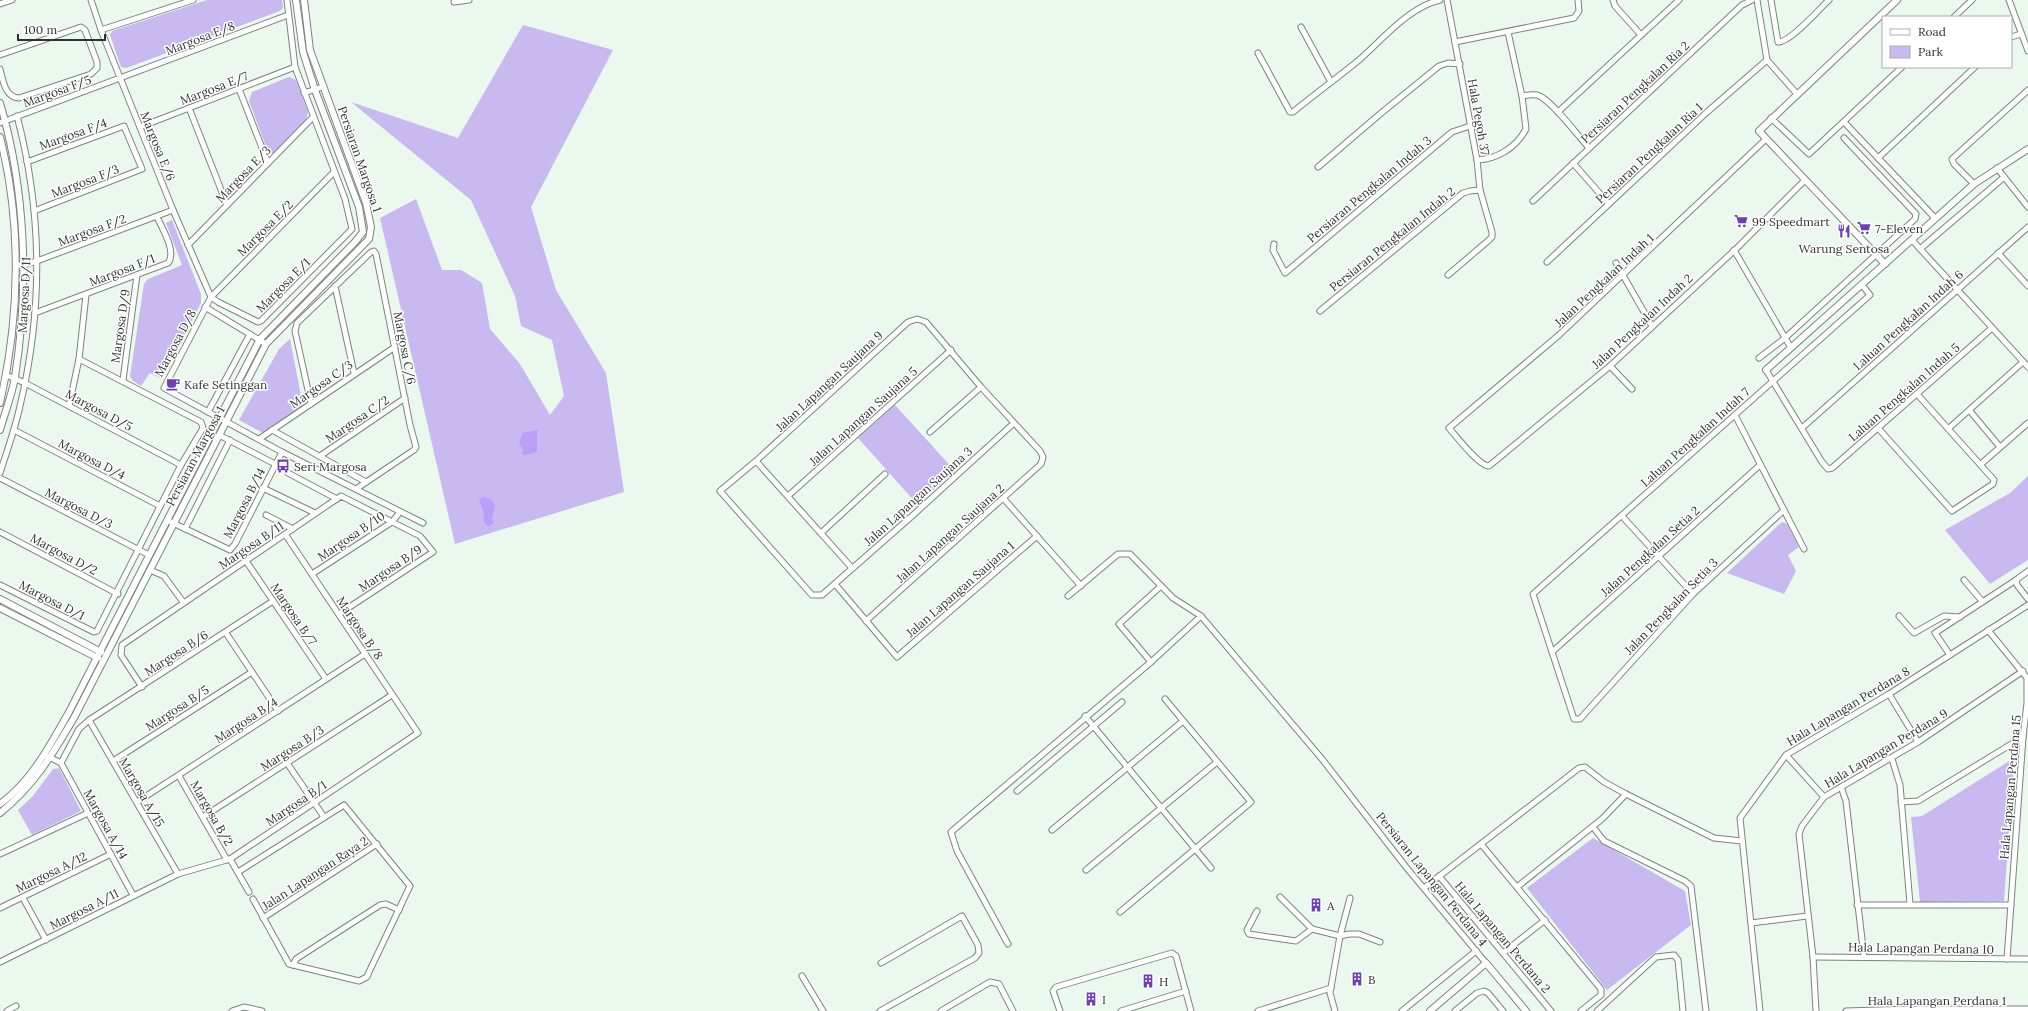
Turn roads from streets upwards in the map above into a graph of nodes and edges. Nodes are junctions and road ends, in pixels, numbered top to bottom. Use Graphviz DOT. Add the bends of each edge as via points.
graph roads {
  1 [pos="12,0"];
  2 [pos="91,0"];
  3 [pos="193,0"];
  4 [pos="287,0"];
  5 [pos="296,0"];
  6 [pos="304,0"];
  7 [pos="469,0"];
  8 [pos="1440,0"];
  9 [pos="1447,0"];
  10 [pos="1578,0"];
  11 [pos="1613,0"];
  12 [pos="1679,0"];
  13 [pos="1752,0"];
  14 [pos="1757,0"];
  15 [pos="1771,0"];
  16 [pos="1828,0"];
  17 [pos="1896,0"];
  18 [pos="1972,0"];
  19 [pos="2009,0"];
  20 [pos="454,2"];
  21 [pos="0,4"];
  22 [pos="288,15"];
  23 [pos="1955,16"];
  24 [pos="1301,27"];
  25 [pos="101,30"];
  26 [pos="1508,32"];
  27 [pos="2022,34"];
  28 [pos="1641,35"];
  29 [pos="2012,36"];
  30 [pos="1456,42"];
  31 [pos="2028,51"];
  32 [pos="1258,53"];
  33 [pos="0,55"];
  34 [pos="1767,60"];
  35 [pos="1460,64"];
  36 [pos="295,67"];
  37 [pos="1901,68"];
  38 [pos="1974,68"];
  39 [pos="0,69"];
  40 [pos="120,79"];
  41 [pos="1330,82"];
  42 [pos="322,87"];
  43 [pos="239,89"];
  44 [pos="315,90"];
  45 [pos="2028,90"];
  46 [pos="304,93"];
  47 [pos="1797,94"];
  48 [pos="1522,96"];
  49 [pos="0,103"];
  50 [pos="189,108"];
  51 [pos="1558,112"];
  52 [pos="17,116"];
  53 [pos="313,117"];
  54 [pos="1772,118"];
  55 [pos="3,121"];
  56 [pos="1844,122"];
  57 [pos="1470,126"];
  58 [pos="140,127"];
  59 [pos="0,137"];
  60 [pos="1858,137"];
  61 [pos="1844,138"];
  62 [pos="1766,139"];
  63 [pos="1851,145"];
  64 [pos="1589,148"];
  65 [pos="2028,149"];
  66 [pos="1878,158"];
  67 [pos="1477,160"];
  68 [pos="28,162"];
  69 [pos="268,163"];
  70 [pos="1574,163"];
  71 [pos="1318,167"];
  72 [pos="1997,168"];
  73 [pos="142,170"];
  74 [pos="333,173"];
  75 [pos="2003,178"];
  76 [pos="1805,180"];
  77 [pos="1974,184"];
  78 [pos="1480,190"];
  79 [pos="1534,201"];
  80 [pos="1609,204"];
  81 [pos="227,205"];
  82 [pos="2028,207"];
  83 [pos="173,210"];
  84 [pos="34,211"];
  85 [pos="157,217"];
  86 [pos="1935,218"];
  87 [pos="2028,227"];
  88 [pos="1912,240"];
  89 [pos="1274,244"];
  90 [pos="188,245"];
  91 [pos="1920,249"];
  92 [pos="1734,250"];
  93 [pos="1998,253"];
  94 [pos="1876,255"];
  95 [pos="37,261"];
  96 [pos="1547,262"];
  97 [pos="1616,263"];
  98 [pos="1885,264"];
  99 [pos="16,265"];
  100 [pos="24,265"];
  101 [pos="137,275"];
  102 [pos="1448,275"];
  103 [pos="1624,276"];
  104 [pos="1862,285"];
  105 [pos="334,286"];
  106 [pos="2028,286"];
  107 [pos="1957,290"];
  108 [pos="86,294"];
  109 [pos="211,297"];
  110 [pos="205,307"];
  111 [pos="1320,311"];
  112 [pos="35,313"];
  113 [pos="1652,326"];
  114 [pos="1992,328"];
  115 [pos="250,334"];
  116 [pos="1785,338"];
  117 [pos="260,339"];
  118 [pos="266,344"];
  119 [pos="395,347"];
  120 [pos="1791,348"];
  121 [pos="951,350"];
  122 [pos="1759,358"];
  123 [pos="79,359"];
  124 [pos="2023,362"];
  125 [pos="1610,366"];
  126 [pos="2028,367"];
  127 [pos="1766,370"];
  128 [pos="354,373"];
  129 [pos="6,375"];
  130 [pos="14,378"];
  131 [pos="123,380"];
  132 [pos="1774,381"];
  133 [pos="25,383"];
  134 [pos="981,387"];
  135 [pos="1632,389"];
  136 [pos="1917,394"];
  137 [pos="405,398"];
  138 [pos="0,403"];
  139 [pos="311,404"];
  140 [pos="69,406"];
  141 [pos="1970,411"];
  142 [pos="208,412"];
  143 [pos="1734,415"];
  144 [pos="220,418"];
  145 [pos="226,421"];
  146 [pos="1014,423"];
  147 [pos="2028,423"];
  148 [pos="1802,428"];
  149 [pos="1878,428"];
  150 [pos="1949,428"];
  151 [pos="0,430"];
  152 [pos="14,430"];
  153 [pos="272,430"];
  154 [pos="930,432"];
  155 [pos="219,435"];
  156 [pos="259,439"];
  157 [pos="230,440"];
  158 [pos="2000,447"];
  159 [pos="282,452"];
  160 [pos="320,456"];
  161 [pos="1043,457"];
  162 [pos="756,461"];
  163 [pos="275,464"];
  164 [pos="1981,464"];
  165 [pos="181,465"];
  166 [pos="1760,465"];
  167 [pos="1485,466"];
  168 [pos="0,473"];
  169 [pos="288,473"];
  170 [pos="885,474"];
  171 [pos="0,478"];
  172 [pos="366,482"];
  173 [pos="263,488"];
  174 [pos="356,489"];
  175 [pos="720,491"];
  176 [pos="788,496"];
  177 [pos="337,499"];
  178 [pos="1004,499"];
  179 [pos="160,506"];
  180 [pos="1784,510"];
  181 [pos="400,512"];
  182 [pos="315,513"];
  183 [pos="266,515"];
  184 [pos="1622,516"];
  185 [pos="166,520"];
  186 [pos="392,522"];
  187 [pos="173,523"];
  188 [pos="422,523"];
  189 [pos="185,529"];
  190 [pos="293,529"];
  191 [pos="0,532"];
  192 [pos="821,533"];
  193 [pos="286,534"];
  194 [pos="1037,536"];
  195 [pos="1804,549"];
  196 [pos="140,550"];
  197 [pos="149,555"];
  198 [pos="1659,556"];
  199 [pos="246,561"];
  200 [pos="852,568"];
  201 [pos="150,570"];
  202 [pos="2028,571"];
  203 [pos="312,574"];
  204 [pos="1964,580"];
  205 [pos="2016,580"];
  206 [pos="835,584"];
  207 [pos="0,585"];
  208 [pos="1081,586"];
  209 [pos="1161,586"];
  210 [pos="118,594"];
  211 [pos="1693,594"];
  212 [pos="1068,596"];
  213 [pos="0,599"];
  214 [pos="2028,599"];
  215 [pos="273,601"];
  216 [pos="1982,601"];
  217 [pos="183,602"];
  218 [pos="2028,605"];
  219 [pos="0,608"];
  220 [pos="339,614"];
  221 [pos="1201,616"];
  222 [pos="1899,616"];
  223 [pos="1960,616"];
  224 [pos="866,621"];
  225 [pos="1988,630"];
  226 [pos="226,633"];
  227 [pos="90,650"];
  228 [pos="99,651"];
  229 [pos="1552,652"];
  230 [pos="365,654"];
  231 [pos="1950,655"];
  232 [pos="104,658"];
  233 [pos="1151,662"];
  234 [pos="92,665"];
  235 [pos="2023,671"];
  236 [pos="252,672"];
  237 [pos="326,679"];
  238 [pos="142,687"];
  239 [pos="1889,694"];
  240 [pos="392,695"];
  241 [pos="1165,699"];
  242 [pos="1122,702"];
  243 [pos="278,711"];
  244 [pos="1086,716"];
  245 [pos="89,720"];
  246 [pos="1183,721"];
  247 [pos="1093,726"];
  248 [pos="418,733"];
  249 [pos="2023,737"];
  250 [pos="1918,742"];
  251 [pos="44,755"];
  252 [pos="1786,755"];
  253 [pos="50,758"];
  254 [pos="1892,759"];
  255 [pos="112,761"];
  256 [pos="1217,762"];
  257 [pos="60,763"];
  258 [pos="287,764"];
  259 [pos="1127,766"];
  260 [pos="2021,772"];
  261 [pos="2028,772"];
  262 [pos="179,776"];
  263 [pos="1841,787"];
  264 [pos="1017,791"];
  265 [pos="1626,794"];
  266 [pos="1824,797"];
  267 [pos="137,802"];
  268 [pos="1900,802"];
  269 [pos="314,803"];
  270 [pos="0,804"];
  271 [pos="1161,808"];
  272 [pos="0,813"];
  273 [pos="88,813"];
  274 [pos="203,817"];
  275 [pos="324,817"];
  276 [pos="1593,827"];
  277 [pos="1052,830"];
  278 [pos="1742,841"];
  279 [pos="377,844"];
  280 [pos="1481,844"];
  281 [pos="1195,849"];
  282 [pos="0,854"];
  283 [pos="111,854"];
  284 [pos="229,859"];
  285 [pos="1211,868"];
  286 [pos="1086,870"];
  287 [pos="238,872"];
  288 [pos="178,874"];
  289 [pos="1439,876"];
  290 [pos="1516,887"];
  291 [pos="1424,888"];
  292 [pos="249,892"];
  293 [pos="133,895"];
  294 [pos="1280,897"];
  295 [pos="23,898"];
  296 [pos="1350,898"];
  297 [pos="253,899"];
  298 [pos="1910,904"];
  299 [pos="1858,905"];
  300 [pos="2011,905"];
  301 [pos="0,908"];
  302 [pos="399,910"];
  303 [pos="1257,911"];
  304 [pos="1120,912"];
  305 [pos="1807,916"];
  306 [pos="263,918"];
  307 [pos="1545,920"];
  308 [pos="1751,923"];
  309 [pos="1312,929"];
  310 [pos="1340,936"];
  311 [pos="46,940"];
  312 [pos="1380,942"];
  313 [pos="1008,944"];
  314 [pos="1476,951"];
  315 [pos="1503,953"];
  316 [pos="1813,957"];
  317 [pos="1864,958"];
  318 [pos="2007,959"];
  319 [pos="2028,959"];
  320 [pos="0,962"];
  321 [pos="881,963"];
  322 [pos="1486,963"];
  323 [pos="293,965"];
  324 [pos="802,976"];
  325 [pos="1331,988"];
  326 [pos="1186,991"];
  327 [pos="16,1006"];
  328 [pos="2028,1009"];
  329 [pos="7,1011"];
  330 [pos="232,1011"];
  331 [pos="262,1011"];
  332 [pos="823,1011"];
  333 [pos="880,1011"];
  334 [pos="941,1011"];
  335 [pos="1013,1011"];
  336 [pos="1060,1011"];
  337 [pos="1121,1011"];
  338 [pos="1192,1011"];
  339 [pos="1258,1011"];
  340 [pos="1335,1011"];
  341 [pos="1402,1011"];
  342 [pos="1430,1011"];
  343 [pos="1455,1011"];
  344 [pos="1503,1011"];
  345 [pos="1526,1011"];
  346 [pos="1551,1011"];
  347 [pos="1581,1011"];
  348 [pos="1596,1011"];
  349 [pos="1683,1011"];
  350 [pos="1706,1011"];
  351 [pos="1760,1011"];
  352 [pos="1816,1011"];
  353 [pos="1846,1011"];
  1 -- 21 [label="street"];
  2 -- 25 [label="street, Margosa E/6"];
  3 -- 25 [label="street"];
  4 -- 22 [label="street"];
  5 -- 44 [label="street, Persiaran Margosa 1" via="302,52"];
  6 -- 42 [label="street, Persiaran Margosa 1" via="310,50"];
  7 -- 20 [label="street"];
  8 -- 41 [label="street" via="1430,2 1405,19"];
  9 -- 30 [label="street, Hala Pegoh 37"];
  10 -- 26 [label="street" via="1579,11 1574,18"];
  11 -- 28 [label="street" via="1615,6"];
  12 -- 28 [label="street"];
  13 -- 64 [label="street, Persiaran Pengkalan Ria 2" via="1742,4"];
  14 -- 34 [label="street"];
  15 -- 16 [label="street" via="1775,31 1778,42 1781,42 1789,38"];
  17 -- 47 [label="street"];
  18 -- 23 [label="street"];
  19 -- 27 [label="street"];
  22 -- 36 [label="street"];
  22 -- 40 [label="street, Margosa E/8"];
  24 -- 41 [label="street"];
  25 -- 40 [label="street, Margosa E/6"];
  26 -- 30 [label="street"];
  26 -- 48 [label="street"];
  27 -- 29 [label="street"];
  27 -- 31 [label="street"];
  28 -- 51 [label="street"];
  30 -- 35 [label="street, Hala Pegoh 37"];
  32 -- 41 [label="street" via="1290,112"];
  33 -- 39 [label="street" via="81,27 85,30 98,62 98,68 91,74 19,98 7,92"];
  34 -- 47 [label="street"];
  34 -- 80 [label="street, Persiaran Pengkalan Ria 1"];
  35 -- 57 [label="street, Hala Pegoh 37"];
  35 -- 71 [label="street" via="1448,63 1439,66"];
  36 -- 43 [label="street, Margosa E/7"];
  36 -- 46 [label="street"];
  37 -- 56 [label="street"];
  38 -- 66 [label="street"];
  40 -- 52 [label="street, Margosa F/5"];
  40 -- 58 [label="street, Margosa E/6"];
  42 -- 44 [label="street"];
  42 -- 118 [label="street, Persiaran Margosa 1" via="366,203 371,232 369,239"];
  43 -- 50 [label="street, Margosa E/7"];
  43 -- 69 [label="street"];
  44 -- 46 [label="street"];
  44 -- 117 [label="street, Persiaran Margosa 1" via="359,207 362,232"];
  45 -- 77 [label="street" via="1952,159"];
  46 -- 53 [label="street"];
  47 -- 54 [label="street"];
  48 -- 51 [label="street" via="1542,96"];
  48 -- 67 [label="street" via="1526,123 1522,136 1498,156"];
  49 -- 55 [label="street"];
  50 -- 58 [label="street, Margosa E/7"];
  50 -- 81 [label="street"];
  51 -- 64 [label="street"];
  52 -- 55 [label="street, Margosa F/5"];
  52 -- 68 [label="street, Margosa D/11"];
  53 -- 69 [label="street, Margosa E/3"];
  53 -- 74 [label="street"];
  54 -- 56 [label="street" via="1808,154"];
  54 -- 62 [label="street" via="1759,131"];
  55 -- 100 [label="street" via="18,193"];
  56 -- 60 [label="street"];
  57 -- 67 [label="street, Hala Pegoh 37"];
  57 -- 89 [label="street, Persiaran Pengkalan Indah 3" via="1452,132 1284,273 1273,250"];
  58 -- 83 [label="street, Margosa E/6"];
  59 -- 99 [label="street" via="11,196"];
  60 -- 63 [label="street"];
  60 -- 66 [label="street"];
  61 -- 63 [label="street"];
  62 -- 76 [label="street"];
  62 -- 103 [label="street, Jalan Pengkalan Indah 1"];
  63 -- 94 [label="street" via="1916,216 1916,219"];
  64 -- 70 [label="street, Persiaran Pengkalan Ria 2"];
  65 -- 72 [label="street"];
  66 -- 86 [label="street"];
  67 -- 78 [label="street, Hala Pegoh 37"];
  68 -- 73 [label="street, Margosa F/4" via="124,126"];
  68 -- 84 [label="street, Margosa D/11"];
  69 -- 81 [label="street, Margosa E/3"];
  70 -- 79 [label="street, Persiaran Pengkalan Ria 2"];
  70 -- 80 [label="street"];
  72 -- 75 [label="street"];
  72 -- 77 [label="street"];
  73 -- 84 [label="street, Margosa F/3"];
  74 -- 109 [label="street, Margosa E/2"];
  74 -- 109 [label="street, Margosa E/1" via="345,199 352,229 261,321 254,321"];
  75 -- 82 [label="street"];
  75 -- 91 [label="street"];
  76 -- 92 [label="street, Jalan Pengkalan Indah 2"];
  76 -- 94 [label="street"];
  77 -- 86 [label="street"];
  78 -- 102 [label="street, Hala Pegoh 37" via="1492,237"];
  78 -- 111 [label="street, Persiaran Pengkalan Indah 2" via="1463,193"];
  80 -- 96 [label="street, Persiaran Pengkalan Ria 1"];
  81 -- 90 [label="street, Margosa E/3"];
  83 -- 85 [label="street, Margosa F/2"];
  83 -- 90 [label="street, Margosa E/6"];
  84 -- 95 [label="street, Margosa D/11"];
  85 -- 95 [label="street, Margosa F/2"];
  85 -- 101 [label="street, Margosa F/1" via="171,252 171,259 168,263"];
  86 -- 88 [label="street"];
  87 -- 93 [label="street, Laluan Pengkalan Indah 6"];
  88 -- 91 [label="street"];
  88 -- 98 [label="street"];
  90 -- 109 [label="street, Margosa E/6"];
  91 -- 107 [label="street"];
  92 -- 113 [label="street, Jalan Pengkalan Indah 2"];
  92 -- 116 [label="street"];
  93 -- 106 [label="street"];
  93 -- 107 [label="street, Laluan Pengkalan Indah 6"];
  94 -- 98 [label="street"];
  94 -- 116 [label="street"];
  95 -- 100 [label="street, Margosa F/2"];
  95 -- 112 [label="street, Margosa D/11"];
  97 -- 103 [label="street"];
  98 -- 104 [label="street"];
  99 -- 100 [label="street, Margosa F/2"];
  99 -- 129 [label="street" via="14,310"];
  100 -- 130 [label="street"];
  101 -- 108 [label="street, Margosa F/1"];
  101 -- 131 [label="street, Margosa D/9"];
  103 -- 113 [label="street"];
  103 -- 167 [label="street, Jalan Pengkalan Indah 1" via="1449,428"];
  104 -- 120 [label="street"];
  104 -- 132 [label="street, Laluan Pengkalan Indah 7" via="1870,295"];
  105 -- 119 [label="street, Margosa C/6" via="374,251"];
  105 -- 128 [label="street"];
  105 -- 139 [label="street" via="295,327"];
  107 -- 114 [label="street"];
  107 -- 148 [label="street, Laluan Pengkalan Indah 6"];
  108 -- 112 [label="street, Margosa F/1"];
  108 -- 123 [label="street"];
  109 -- 110 [label="street, Margosa E/2"];
  110 -- 115 [label="street"];
  110 -- 142 [label="street, Margosa D/8" via="164,388"];
  112 -- 133 [label="street, Margosa D/11"];
  113 -- 125 [label="street, Jalan Pengkalan Indah 2"];
  114 -- 124 [label="street"];
  114 -- 136 [label="street, Laluan Pengkalan Indah 5"];
  115 -- 117 [label="street"];
  115 -- 142 [label="street"];
  116 -- 120 [label="street"];
  116 -- 122 [label="street"];
  117 -- 118 [label="street"];
  117 -- 144 [label="street, Persiaran Margosa 1"];
  118 -- 145 [label="street, Persiaran Margosa 1"];
  119 -- 128 [label="street, Margosa C/3"];
  119 -- 137 [label="street, Margosa C/6"];
  120 -- 127 [label="street"];
  121 -- 134 [label="street, Jalan Lapangan Saujana 9"];
  121 -- 162 [label="street, Jalan Lapangan Saujana 9" via="926,322 917,319 908,322"];
  121 -- 176 [label="street, Jalan Lapangan Saujana 5"];
  123 -- 131 [label="street"];
  123 -- 140 [label="street"];
  124 -- 126 [label="street"];
  124 -- 141 [label="street"];
  125 -- 135 [label="street"];
  125 -- 167 [label="street, Jalan Pengkalan Indah 2" via="1489,466"];
  127 -- 132 [label="street"];
  128 -- 139 [label="street, Margosa C/3"];
  129 -- 130 [label="street, Margosa D/5"];
  129 -- 138 [label="street"];
  130 -- 133 [label="street, Margosa D/5"];
  130 -- 151 [label="street"];
  131 -- 165 [label="street" via="202,425 203,428"];
  132 -- 143 [label="street, Laluan Pengkalan Indah 7"];
  132 -- 148 [label="street"];
  133 -- 140 [label="street, Margosa D/5"];
  133 -- 152 [label="street, Margosa D/11"];
  134 -- 146 [label="street, Jalan Lapangan Saujana 9"];
  134 -- 154 [label="street"];
  136 -- 149 [label="street, Laluan Pengkalan Indah 5"];
  136 -- 150 [label="street"];
  137 -- 160 [label="street, Margosa C/2"];
  137 -- 172 [label="street, Margosa C/6" via="416,448"];
  139 -- 153 [label="street, Margosa C/3"];
  140 -- 165 [label="street, Margosa D/5"];
  141 -- 150 [label="street"];
  141 -- 158 [label="street"];
  142 -- 144 [label="street"];
  143 -- 166 [label="street"];
  143 -- 184 [label="street, Laluan Pengkalan Indah 7"];
  144 -- 145 [label="street"];
  144 -- 185 [label="street, Persiaran Margosa 1"];
  145 -- 155 [label="street, Persiaran Margosa 1"];
  145 -- 156 [label="street"];
  146 -- 161 [label="street, Jalan Lapangan Saujana 9"];
  146 -- 200 [label="street, Jalan Lapangan Saujana 3"];
  147 -- 158 [label="street"];
  148 -- 149 [label="street, Laluan Pengkalan Indah 5" via="1828,468 1832,468"];
  149 -- 164 [label="street" via="1952,511 1994,482"];
  150 -- 164 [label="street"];
  152 -- 168 [label="street, Margosa D/11"];
  152 -- 179 [label="street, Margosa D/4"];
  153 -- 156 [label="street, Margosa C/3"];
  153 -- 160 [label="street"];
  155 -- 157 [label="street"];
  155 -- 187 [label="street, Persiaran Margosa 1"];
  156 -- 159 [label="street"];
  157 -- 163 [label="street"];
  157 -- 189 [label="street"];
  158 -- 164 [label="street"];
  159 -- 163 [label="street, Margosa B/14"];
  159 -- 174 [label="street"];
  160 -- 172 [label="street"];
  161 -- 178 [label="street, Jalan Lapangan Saujana 2" via="1041,464"];
  162 -- 175 [label="street, Jalan Lapangan Saujana 9"];
  162 -- 176 [label="street"];
  163 -- 173 [label="street, Margosa B/14"];
  165 -- 179 [label="street"];
  166 -- 180 [label="street"];
  166 -- 198 [label="street, Jalan Pengkalan Setia 2"];
  169 -- 177 [label="street"];
  170 -- 192 [label="street"];
  171 -- 196 [label="street, Margosa D/3"];
  172 -- 174 [label="street"];
  173 -- 182 [label="street"];
  173 -- 189 [label="street, Margosa B/14" via="230,550"];
  174 -- 181 [label="street"];
  175 -- 206 [label="street, Jalan Lapangan Saujana 3" via="812,595 822,595"];
  176 -- 192 [label="street"];
  177 -- 182 [label="street, Margosa B/11"];
  177 -- 186 [label="street" via="341,496"];
  178 -- 194 [label="street"];
  178 -- 224 [label="street, Jalan Lapangan Saujana 2"];
  179 -- 196 [label="street"];
  180 -- 195 [label="street"];
  180 -- 211 [label="street, Jalan Pengkalan Setia 3"];
  181 -- 186 [label="street, Margosa B/10"];
  181 -- 188 [label="street"];
  182 -- 190 [label="street, Margosa B/11"];
  183 -- 190 [label="street"];
  184 -- 198 [label="street"];
  184 -- 229 [label="street, Laluan Pengkalan Indah 7" via="1533,594"];
  185 -- 187 [label="street, Margosa B/14"];
  185 -- 197 [label="street, Persiaran Margosa 1"];
  186 -- 203 [label="street, Margosa B/10"];
  186 -- 220 [label="street, Margosa B/9" via="420,536 433,552"];
  187 -- 189 [label="street, Margosa B/14"];
  187 -- 201 [label="street, Persiaran Margosa 1"];
  190 -- 193 [label="street, Margosa B/11"];
  191 -- 210 [label="street, Margosa D/2"];
  192 -- 200 [label="street"];
  193 -- 199 [label="street, Margosa B/11"];
  193 -- 203 [label="street, Margosa B/8"];
  194 -- 208 [label="street"];
  194 -- 224 [label="street, Jalan Lapangan Saujana 1" via="897,657"];
  196 -- 197 [label="street, Margosa D/3"];
  196 -- 210 [label="street"];
  197 -- 228 [label="street, Persiaran Margosa 1"];
  198 -- 211 [label="street"];
  198 -- 229 [label="street, Jalan Pengkalan Setia 2"];
  199 -- 215 [label="street, Margosa B/7"];
  199 -- 217 [label="street, Margosa B/11"];
  200 -- 206 [label="street, Jalan Lapangan Saujana 3"];
  201 -- 217 [label="street" via="164,576"];
  201 -- 232 [label="street, Persiaran Margosa 1"];
  202 -- 205 [label="street"];
  203 -- 220 [label="street, Margosa B/8"];
  204 -- 216 [label="street"];
  205 -- 214 [label="street"];
  205 -- 216 [label="street"];
  206 -- 224 [label="street"];
  207 -- 210 [label="street, Margosa D/1" via="96,632"];
  208 -- 209 [label="street, Persiaran Lapangan Perdana 4" via="1118,554 1130,554"];
  208 -- 212 [label="street, Persiaran Lapangan Perdana 4"];
  209 -- 221 [label="street, Persiaran Lapangan Perdana 4" via="1173,598"];
  209 -- 233 [label="street" via="1119,624"];
  211 -- 229 [label="street, Jalan Pengkalan Setia 3" via="1578,720 1574,719"];
  213 -- 227 [label="street"];
  215 -- 226 [label="street, Margosa B/6"];
  215 -- 237 [label="street, Margosa B/7"];
  216 -- 223 [label="street"];
  217 -- 238 [label="street, Margosa B/11" via="122,645 121,655"];
  218 -- 225 [label="street, Hala Lapangan Perdana 8"];
  219 -- 227 [label="street"];
  220 -- 230 [label="street, Margosa B/8"];
  221 -- 233 [label="street"];
  221 -- 291 [label="street, Persiaran Lapangan Perdana 4" via="1322,759"];
  222 -- 223 [label="street" via="1914,633 1944,616"];
  223 -- 231 [label="street" via="1935,633"];
  225 -- 231 [label="street, Hala Lapangan Perdana 8"];
  225 -- 235 [label="street, Hala Lapangan Perdana 15"];
  226 -- 236 [label="street"];
  226 -- 238 [label="street, Margosa B/6"];
  227 -- 228 [label="street"];
  227 -- 234 [label="street"];
  228 -- 232 [label="street"];
  228 -- 234 [label="street, Persiaran Margosa 1"];
  230 -- 237 [label="street, Margosa B/4"];
  230 -- 240 [label="street, Margosa B/8"];
  231 -- 239 [label="street, Hala Lapangan Perdana 8"];
  232 -- 253 [label="street, Persiaran Margosa 1"];
  233 -- 244 [label="street"];
  234 -- 251 [label="street, Persiaran Margosa 1"];
  235 -- 249 [label="street, Hala Lapangan Perdana 15" via="2028,689"];
  235 -- 250 [label="street, Hala Lapangan Perdana 9"];
  236 -- 243 [label="street"];
  236 -- 255 [label="street, Margosa B/5"];
  237 -- 243 [label="street, Margosa B/4"];
  238 -- 245 [label="street, Margosa B/6"];
  239 -- 250 [label="street"];
  239 -- 252 [label="street, Hala Lapangan Perdana 8"];
  240 -- 248 [label="street, Margosa B/8"];
  240 -- 258 [label="street, Margosa B/3"];
  241 -- 246 [label="street"];
  242 -- 247 [label="street"];
  243 -- 262 [label="street, Margosa B/4"];
  244 -- 247 [label="street"];
  244 -- 313 [label="street" via="950,832 960,858"];
  245 -- 255 [label="street, Margosa A/15"];
  245 -- 257 [label="street, Margosa B/6" via="79,729"];
  246 -- 256 [label="street"];
  246 -- 259 [label="street"];
  247 -- 259 [label="street"];
  247 -- 264 [label="street"];
  248 -- 269 [label="street, Margosa B/1"];
  249 -- 260 [label="street, Hala Lapangan Perdana 15"];
  249 -- 268 [label="street" via="1918,801"];
  250 -- 254 [label="street, Hala Lapangan Perdana 9"];
  251 -- 253 [label="street"];
  251 -- 270 [label="street, Persiaran Margosa 1" via="26,779"];
  252 -- 266 [label="street"];
  252 -- 278 [label="street, Hala Lapangan Perdana 8" via="1740,818"];
  253 -- 257 [label="street"];
  253 -- 272 [label="street, Persiaran Margosa 1" via="26,789"];
  254 -- 263 [label="street, Hala Lapangan Perdana 9"];
  254 -- 268 [label="street" via="1900,786"];
  255 -- 267 [label="street, Margosa A/15"];
  256 -- 271 [label="street"];
  256 -- 281 [label="street" via="1250,802"];
  257 -- 273 [label="street, Margosa A/14"];
  258 -- 269 [label="street"];
  258 -- 274 [label="street, Margosa B/3"];
  259 -- 271 [label="street"];
  259 -- 277 [label="street"];
  260 -- 261 [label="street"];
  260 -- 300 [label="street, Hala Lapangan Perdana 15"];
  262 -- 267 [label="street, Margosa B/4"];
  262 -- 274 [label="street, Margosa B/2"];
  263 -- 266 [label="street, Hala Lapangan Perdana 9"];
  263 -- 299 [label="street" via="1846,801"];
  265 -- 276 [label="street"];
  265 -- 278 [label="street" via="1714,838"];
  265 -- 280 [label="street" via="1604,782 1585,767 1579,768"];
  266 -- 305 [label="street, Hala Lapangan Perdana 9" via="1799,834"];
  267 -- 288 [label="street, Margosa A/15"];
  268 -- 298 [label="street"];
  269 -- 275 [label="street"];
  269 -- 284 [label="street, Margosa B/1"];
  271 -- 281 [label="street"];
  271 -- 286 [label="street"];
  273 -- 282 [label="street"];
  273 -- 283 [label="street, Margosa A/14"];
  274 -- 284 [label="street, Margosa B/2"];
  275 -- 279 [label="street" via="346,806"];
  275 -- 287 [label="street"];
  276 -- 290 [label="street"];
  276 -- 350 [label="street" via="1604,841 1691,886"];
  278 -- 308 [label="street, Hala Lapangan Perdana 8"];
  279 -- 302 [label="street" via="410,886"];
  279 -- 306 [label="street, Jalan Lapangan Raya 2"];
  280 -- 289 [label="street"];
  280 -- 290 [label="street"];
  281 -- 285 [label="street"];
  281 -- 304 [label="street"];
  283 -- 293 [label="street, Margosa A/14"];
  283 -- 295 [label="street, Margosa A/12"];
  284 -- 287 [label="street, Margosa B/2"];
  284 -- 288 [label="street, Margosa B/1"];
  287 -- 292 [label="street, Margosa B/2"];
  288 -- 293 [label="street, Margosa A/11"];
  289 -- 291 [label="street"];
  289 -- 315 [label="street, Hala Lapangan Perdana 2"];
  290 -- 307 [label="street"];
  291 -- 314 [label="street, Persiaran Lapangan Perdana 4"];
  293 -- 311 [label="street, Margosa A/11"];
  294 -- 309 [label="street"];
  295 -- 301 [label="street, Margosa A/12"];
  295 -- 311 [label="street"];
  296 -- 310 [label="street"];
  297 -- 306 [label="street"];
  298 -- 299 [label="street"];
  298 -- 300 [label="street"];
  299 -- 317 [label="street"];
  300 -- 318 [label="street, Hala Lapangan Perdana 15"];
  302 -- 323 [label="street" via="386,904 380,905 296,959"];
  302 -- 323 [label="street" via="369,972 362,980"];
  303 -- 309 [label="street" via="1247,930 1249,934 1296,941"];
  305 -- 308 [label="street"];
  305 -- 316 [label="street, Hala Lapangan Perdana 9"];
  306 -- 323 [label="street" via="285,959"];
  307 -- 315 [label="street"];
  307 -- 347 [label="street" via="1601,989 1601,995"];
  308 -- 351 [label="street, Hala Lapangan Perdana 8"];
  309 -- 310 [label="street"];
  310 -- 312 [label="street" via="1359,934"];
  310 -- 325 [label="street"];
  311 -- 320 [label="street, Margosa A/11"];
  314 -- 322 [label="street, Persiaran Lapangan Perdana 4"];
  314 -- 341 [label="street"];
  315 -- 346 [label="street, Hala Lapangan Perdana 2"];
  316 -- 317 [label="street, Hala Lapangan Perdana 10"];
  316 -- 352 [label="street, Hala Lapangan Perdana 9"];
  317 -- 318 [label="street, Hala Lapangan Perdana 10"];
  318 -- 319 [label="street, Hala Lapangan Perdana 10"];
  321 -- 333 [label="street" via="962,916 978,945 979,953 975,958"];
  322 -- 342 [label="street"];
  322 -- 345 [label="street, Persiaran Lapangan Perdana 4"];
  324 -- 332 [label="street"];
  325 -- 339 [label="street"];
  325 -- 340 [label="street"];
  326 -- 336 [label="street" via="1176,956 1170,953 1056,987 1053,991"];
  326 -- 337 [label="street"];
  326 -- 338 [label="street"];
  327 -- 329 [label="street"];
  328 -- 353 [label="street, Hala Lapangan Perdana 1"];
  330 -- 331 [label="street" via="244,1007"];
  334 -- 335 [label="street" via="995,981"];
  343 -- 344 [label="street" via="1477,993 1484,991"];
  348 -- 349 [label="street" via="1656,956 1668,954 1674,955 1678,960"];
}
